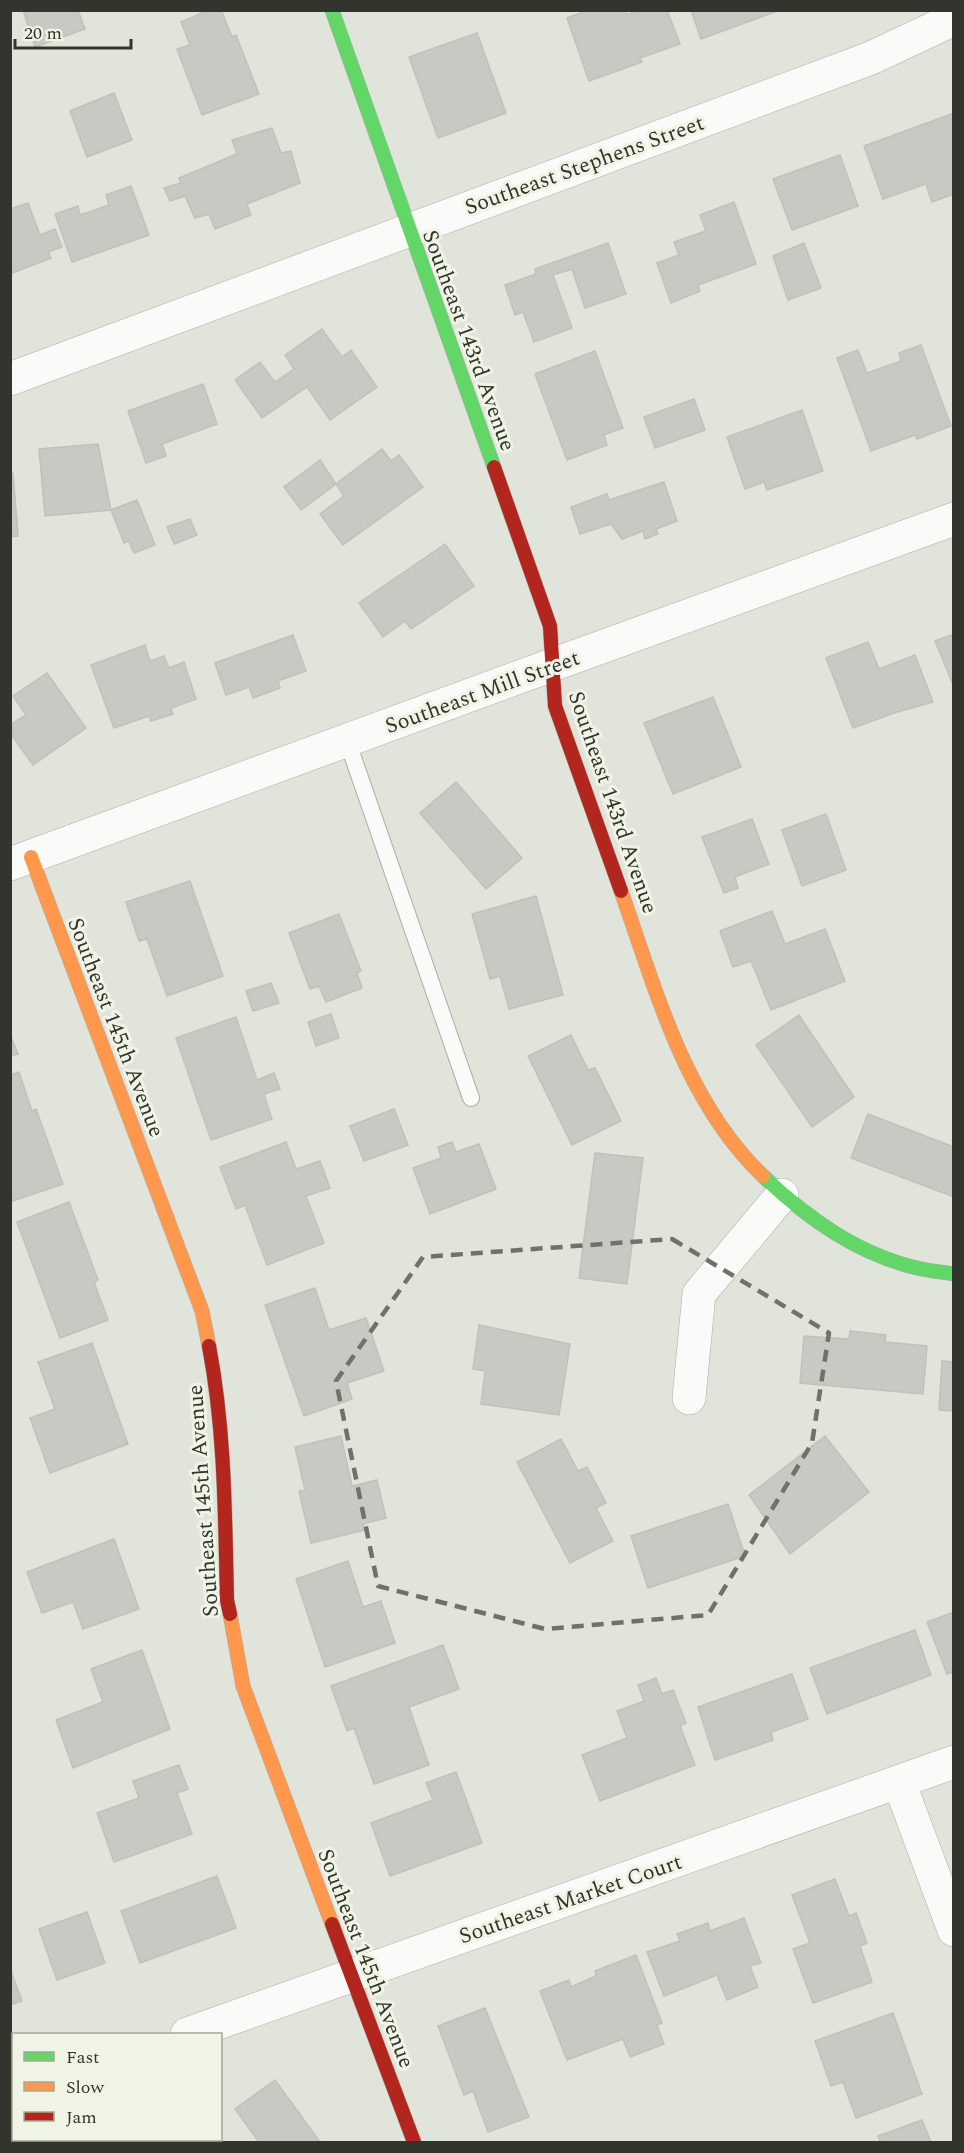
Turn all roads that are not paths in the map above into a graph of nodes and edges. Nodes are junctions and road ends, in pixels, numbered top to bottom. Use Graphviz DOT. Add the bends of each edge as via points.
graph roads {
  1 [pos="332,10"];
  2 [pos="954,19"];
  3 [pos="409,229"];
  4 [pos="10,379"];
  5 [pos="954,519"];
  6 [pos="552,665"];
  7 [pos="347,740"];
  8 [pos="21,860"];
  9 [pos="471,1098"];
  10 [pos="782,1195"];
  11 [pos="954,1274"];
  12 [pos="689,1398"];
  13 [pos="954,1762"];
  14 [pos="899,1782"];
  15 [pos="954,1930"];
  16 [pos="350,1976"];
  17 [pos="190,2033"];
  18 [pos="414,2142"];
  1 -- 3 [label="street, Southeast 143rd Avenue"];
  2 -- 3 [label="street, Southeast Stephens Street" via="871,58"];
  3 -- 4 [label="street, Southeast Stephens Street"];
  3 -- 6 [label="street, Southeast 143rd Avenue" via="550,626"];
  5 -- 6 [label="street, Southeast Mill Street"];
  6 -- 7 [label="street, Southeast Mill Street"];
  6 -- 10 [label="street, Southeast 143rd Avenue" via="555,706 673,1036 714,1115 743,1155"];
  7 -- 8 [label="street, Southeast Mill Street"];
  7 -- 9 [label="lane"];
  8 -- 16 [label="street, Southeast 145th Avenue" via="202,1311 217,1388 224,1468 227,1600 243,1686"];
  10 -- 11 [label="street, Southeast 143rd Avenue" via="825,1227 877,1257"];
  10 -- 12 [label="street" via="699,1294"];
  13 -- 14 [label="street, Southeast Market Court"];
  14 -- 15 [label="street"];
  14 -- 16 [label="street, Southeast Market Court"];
  16 -- 17 [label="street, Southeast Market Court"];
  16 -- 18 [label="street, Southeast 145th Avenue"];
}
